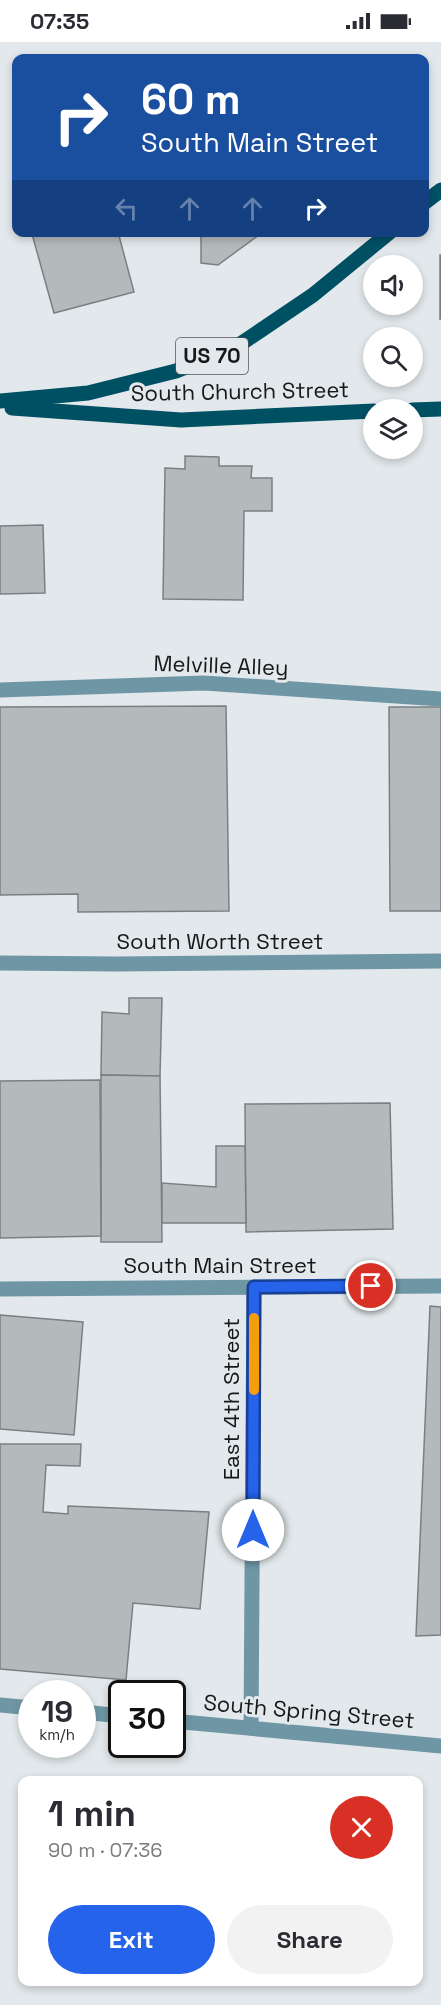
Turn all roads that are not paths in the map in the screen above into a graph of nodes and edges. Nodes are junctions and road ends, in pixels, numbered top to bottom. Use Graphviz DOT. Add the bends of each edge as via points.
graph roads {
  1 [pos="441,190"];
  2 [pos="429,199"];
  3 [pos="384,237"];
  4 [pos="0,401"];
  5 [pos="0,407"];
  6 [pos="441,409"];
  7 [pos="423,410"];
  8 [pos="363,412"];
  9 [pos="0,690"];
  10 [pos="441,699"];
  11 [pos="441,961"];
  12 [pos="0,963"];
  13 [pos="441,1286"];
  14 [pos="254,1287"];
  15 [pos="0,1289"];
  16 [pos="0,1705"];
  17 [pos="18,1707"];
  18 [pos="186,1722"];
  19 [pos="251,1728"];
  20 [pos="441,1746"];
  1 -- 2 [label="main road"];
  3 -- 4 [label="main road, US 70" via="313,295 236,347 176,371 88,393"];
  5 -- 8 [label="main road, South Church Street" via="181,420"];
  6 -- 7 [label="main road"];
  9 -- 10 [label="street, Melville Alley" via="204,683"];
  11 -- 12 [label="street, South Worth Street"];
  13 -- 14 [label="street, South Main Street"];
  14 -- 15 [label="street, South Main Street"];
  14 -- 19 [label="street, East 4th Street"];
  16 -- 17 [label="street"];
  18 -- 19 [label="street, South Spring Street"];
  19 -- 20 [label="street, South Spring Street"];
}
